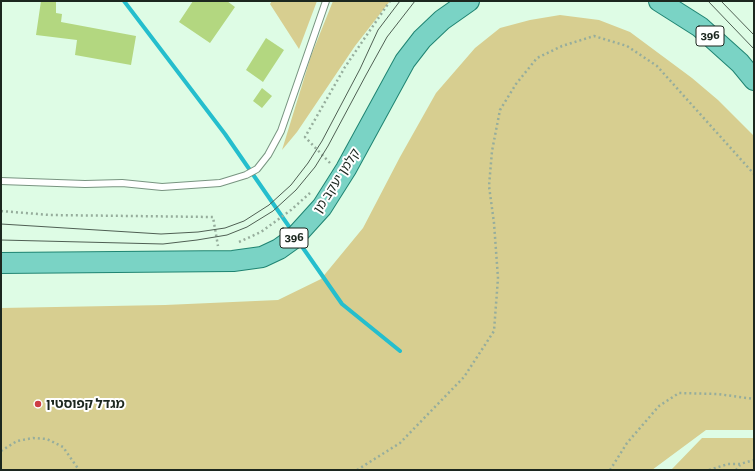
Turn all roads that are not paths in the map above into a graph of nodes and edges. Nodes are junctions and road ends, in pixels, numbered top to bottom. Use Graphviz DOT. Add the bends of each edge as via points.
graph roads {
  1 [pos="326,1"];
  2 [pos="469,1"];
  3 [pos="658,1"];
  4 [pos="754,80"];
  5 [pos="1,181"];
  6 [pos="1,263"];
  1 -- 5 [label="lane" via="281,131 257,169 220,183 162,187 122,183"];
  2 -- 6 [label="main road, קלמן יעקב מן / 396" via="442,20 422,39 405,62 322,207 293,239 279,249 262,257 233,261"];
  3 -- 4 [label="main road, 396" via="700,27 740,63"];
}
